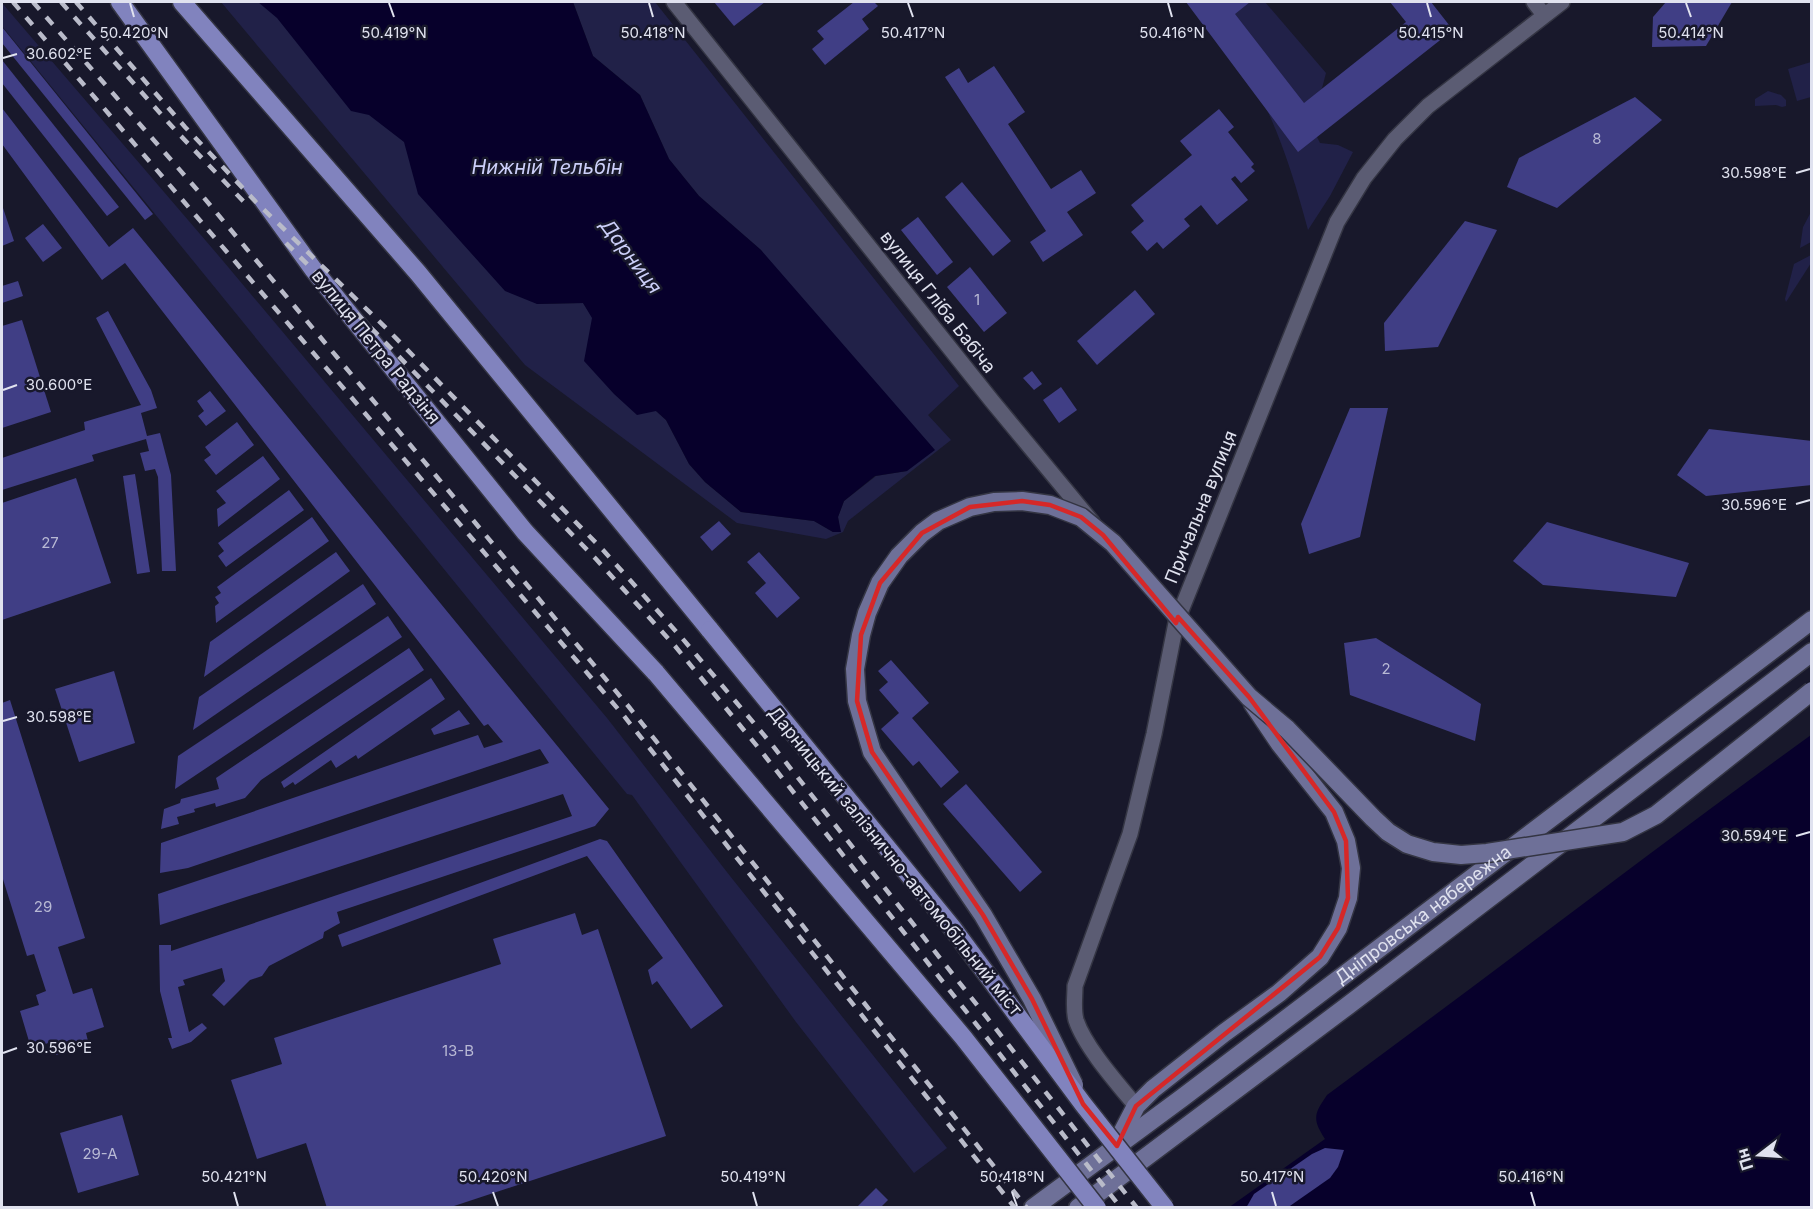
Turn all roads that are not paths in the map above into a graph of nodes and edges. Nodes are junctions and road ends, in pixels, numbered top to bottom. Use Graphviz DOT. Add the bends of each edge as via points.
graph roads {
  1 [pos="120,2"];
  2 [pos="182,2"];
  3 [pos="674,2"];
  4 [pos="1534,2"];
  5 [pos="1562,2"];
  6 [pos="1544,15"];
  7 [pos="1812,620"];
  8 [pos="1176,623"];
  9 [pos="1812,652"];
  10 [pos="1812,692"];
  11 [pos="1249,697"];
  12 [pos="1083,1104"];
  13 [pos="1136,1106"];
  14 [pos="1120,1144"];
  15 [pos="1033,1208"];
  16 [pos="1078,1208"];
  17 [pos="1097,1208"];
  18 [pos="1165,1208"];
  1 -- 17 [label="main road, вулиця Петра Радзіня, bridge" via="314,269 525,532 656,673 963,1037"];
  2 -- 12 [label="main road, Дарницький залізнично-автомобільний міст, bridge" via="418,273 710,630 954,930"];
  3 -- 8 [label="street, вулиця Гліба Бабіча" via="992,401"];
  4 -- 6 [label="street"];
  5 -- 6 [label="street, Причальна вулиця"];
  6 -- 8 [label="street, Причальна вулиця" via="1428,106 1382,155 1337,222"];
  7 -- 14 [label="main road, Дніпровська набережна"];
  8 -- 13 [label="street, Причальна вулиця" via="1130,834 1076,986 1074,1005 1076,1019 1103,1065"];
  9 -- 16 [label="main road, Дніпровська набережна"];
  10 -- 11 [label="main road, bridge" via="1656,815 1623,832 1461,855 1407,844 1388,832 1287,729"];
  11 -- 12 [label="main road, bridge" via="1113,543 1081,518 1050,505 994,502 970,507 939,521 899,556 880,583 867,613 855,669 857,701 872,752 983,915 1032,999"];
  11 -- 13 [label="main road, bridge" via="1280,744 1334,812 1346,841 1350,868 1347,898 1338,928 1320,957"];
  12 -- 18 [label="main road, Дарницький залізнично-автомобільний міст, bridge"];
  13 -- 14 [label="main road"];
  14 -- 15 [label="main road, Дніпровська набережна"];
}
